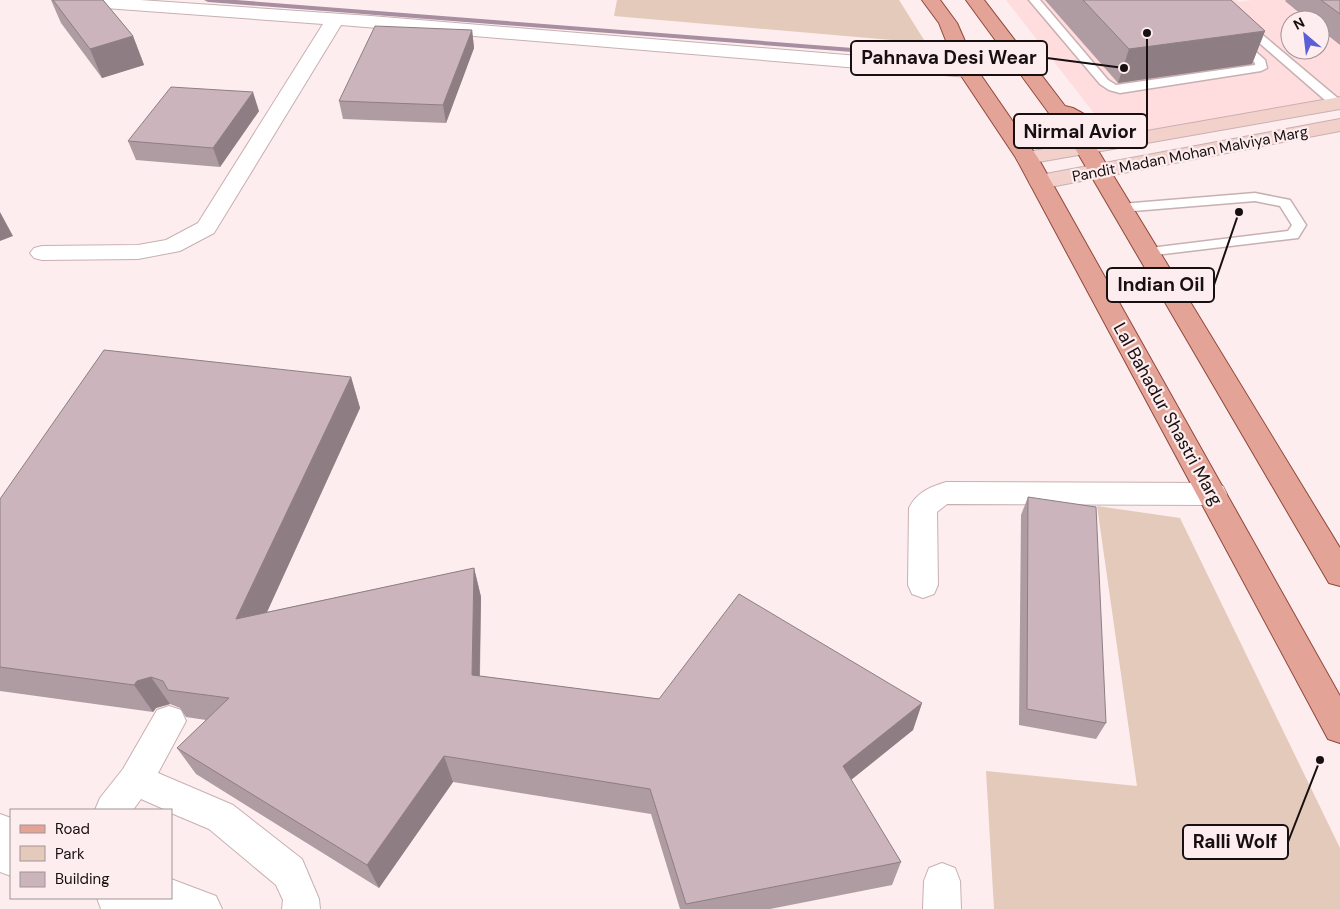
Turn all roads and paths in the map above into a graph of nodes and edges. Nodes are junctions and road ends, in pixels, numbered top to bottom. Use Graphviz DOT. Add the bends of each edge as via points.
graph roads {
  1 [pos="64,0"];
  2 [pos="931,0"];
  3 [pos="975,0"];
  4 [pos="1034,0"];
  5 [pos="1215,0"];
  6 [pos="335,20"];
  7 [pos="1234,37"];
  8 [pos="968,71"];
  9 [pos="1052,103"];
  10 [pos="1339,104"];
  11 [pos="1340,125"];
  12 [pos="1133,141"];
  13 [pos="1086,149"];
  14 [pos="1027,158"];
  15 [pos="1100,172"];
  16 [pos="1040,182"];
  17 [pos="1121,208"];
  18 [pos="1147,252"];
  19 [pos="42,253"];
  20 [pos="1212,494"];
  21 [pos="1340,574"];
  22 [pos="923,585"];
  23 [pos="169,721"];
  24 [pos="1340,728"];
  25 [pos="135,780"];
  26 [pos="113,809"];
  27 [pos="172,897"];
  28 [pos="119,899"];
  29 [pos="145,909"];
  30 [pos="203,909"];
  31 [pos="301,909"];
  1 -- 6 [label="street"];
  2 -- 8 [label="main road, Lal Bahadur Shastri Marg" via="948,23"];
  3 -- 9 [label="main road"];
  4 -- 7 [label="lane" via="1104,82 1114,88 1261,68 1261,62"];
  5 -- 10 [label="lane"];
  6 -- 8 [label="street"];
  6 -- 19 [label="street" via="206,228 172,246 138,252"];
  8 -- 14 [label="main road, Lal Bahadur Shastri Marg"];
  9 -- 12 [label="main road" via="1090,129"];
  9 -- 13 [label="main road"];
  10 -- 12 [label="street, Pandit Madan Mohan Malviya Marg"];
  11 -- 15 [label="street, Pandit Madan Mohan Malviya Marg"];
  12 -- 13 [label="street, Pandit Madan Mohan Malviya Marg"];
  13 -- 14 [label="street, Pandit Madan Mohan Malviya Marg"];
  13 -- 15 [label="main road"];
  14 -- 16 [label="main road, Lal Bahadur Shastri Marg"];
  15 -- 16 [label="street, Pandit Madan Mohan Malviya Marg"];
  15 -- 17 [label="main road"];
  16 -- 20 [label="main road, Lal Bahadur Shastri Marg"];
  17 -- 18 [label="main road"];
  17 -- 18 [label="lane" via="1255,197 1285,203 1298,225 1293,235"];
  18 -- 21 [label="main road"];
  20 -- 22 [label="street" via="946,493 935,497 923,508"];
  20 -- 24 [label="main road, Lal Bahadur Shastri Marg"];
  23 -- 25 [label="street"];
  25 -- 26 [label="street"];
  25 -- 31 [label="street" via="221,817 289,872 301,898"];
  27 -- 30 [label="street"];
  28 -- 29 [label="street"];
}
